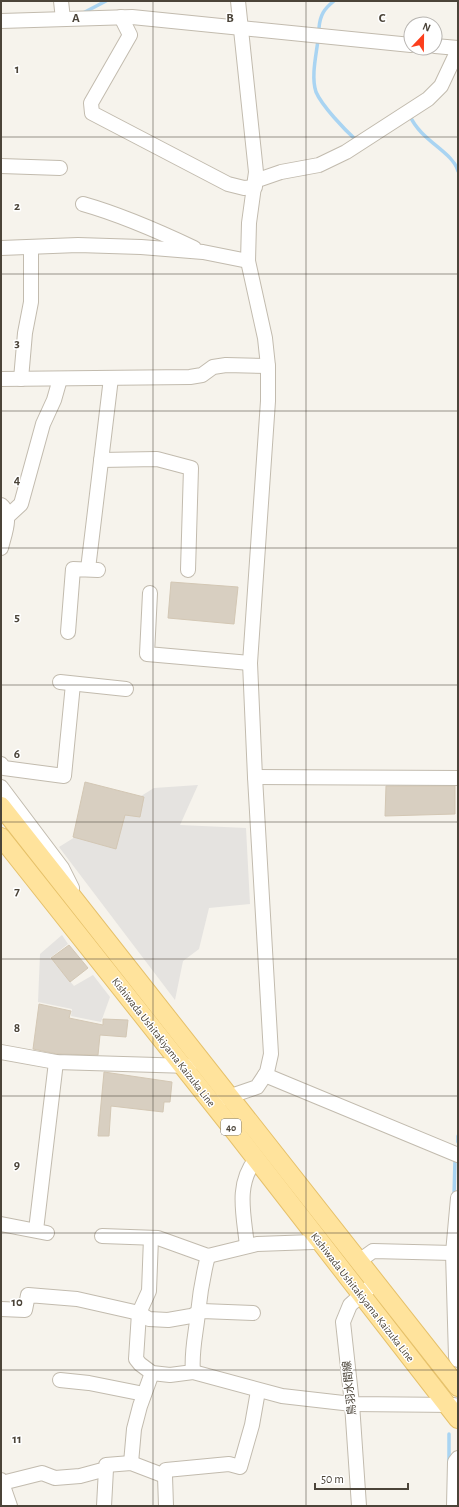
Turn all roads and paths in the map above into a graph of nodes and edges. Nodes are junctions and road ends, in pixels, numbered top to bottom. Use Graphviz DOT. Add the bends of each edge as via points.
graph roads {
  1 [pos="61,1"];
  2 [pos="238,1"];
  3 [pos="121,17"];
  4 [pos="63,19"];
  5 [pos="1,21"];
  6 [pos="240,28"];
  7 [pos="403,44"];
  8 [pos="443,47"];
  9 [pos="458,49"];
  10 [pos="1,166"];
  11 [pos="60,168"];
  12 [pos="255,184"];
  13 [pos="83,204"];
  14 [pos="31,247"];
  15 [pos="1,248"];
  16 [pos="203,252"];
  17 [pos="248,261"];
  18 [pos="268,366"];
  19 [pos="60,378"];
  20 [pos="111,378"];
  21 [pos="1,379"];
  22 [pos="21,379"];
  23 [pos="101,460"];
  24 [pos="4,510"];
  25 [pos="1,548"];
  26 [pos="188,570"];
  27 [pos="150,593"];
  28 [pos="68,632"];
  29 [pos="250,663"];
  30 [pos="126,689"];
  31 [pos="1,764"];
  32 [pos="255,777"];
  33 [pos="458,778"];
  34 [pos="1,787"];
  35 [pos="1,806"];
  36 [pos="1,836"];
  37 [pos="79,904"];
  38 [pos="1,1052"];
  39 [pos="56,1062"];
  40 [pos="183,1066"];
  41 [pos="208,1067"];
  42 [pos="265,1075"];
  43 [pos="231,1097"];
  44 [pos="212,1102"];
  45 [pos="458,1155"];
  46 [pos="256,1159"];
  47 [pos="458,1198"];
  48 [pos="1,1224"];
  49 [pos="102,1236"];
  50 [pos="151,1238"];
  51 [pos="319,1240"];
  52 [pos="247,1246"];
  53 [pos="453,1253"];
  54 [pos="208,1256"];
  55 [pos="359,1261"];
  56 [pos="375,1282"];
  57 [pos="361,1294"];
  58 [pos="1,1310"];
  59 [pos="139,1313"];
  60 [pos="198,1313"];
  61 [pos="253,1313"];
  62 [pos="458,1360"];
  63 [pos="193,1372"];
  64 [pos="152,1373"];
  65 [pos="60,1380"];
  66 [pos="458,1387"];
  67 [pos="258,1390"];
  68 [pos="144,1394"];
  69 [pos="352,1404"];
  70 [pos="452,1405"];
  71 [pos="458,1419"];
  72 [pos="458,1458"];
  73 [pos="131,1463"];
  74 [pos="106,1469"];
  75 [pos="165,1476"];
  76 [pos="2,1482"];
  77 [pos="6,1501"];
  78 [pos="104,1506"];
  79 [pos="166,1506"];
  80 [pos="359,1506"];
  81 [pos="454,1506"];
  1 -- 4 [label="street"];
  2 -- 6 [label="street"];
  3 -- 4 [label="street"];
  3 -- 6 [label="street"];
  3 -- 12 [label="street" via="130,35 91,102 92,113 228,184 244,188"];
  4 -- 5 [label="street"];
  6 -- 7 [label="street"];
  6 -- 12 [label="street" via="256,172"];
  8 -- 9 [label="street"];
  9 -- 12 [label="street" via="441,86 428,100 346,152 319,165 281,172"];
  10 -- 11 [label="street"];
  12 -- 17 [label="street" via="249,223"];
  13 -- 16 [label="street" via="136,221"];
  14 -- 15 [label="street"];
  14 -- 16 [label="street" via="78,245"];
  14 -- 22 [label="street" via="31,302 24,333"];
  16 -- 17 [label="street"];
  17 -- 18 [label="street" via="265,338"];
  18 -- 20 [label="street" via="226,365 213,367 202,375"];
  18 -- 29 [label="street" via="268,401"];
  19 -- 20 [label="street"];
  19 -- 22 [label="street"];
  19 -- 24 [label="street" via="43,424 22,504"];
  20 -- 23 [label="street"];
  21 -- 22 [label="street"];
  23 -- 26 [label="street" via="157,459 191,468"];
  23 -- 28 [label="street" via="93,569 73,569"];
  24 -- 25 [label="street"];
  27 -- 29 [label="street" via="147,654"];
  29 -- 32 [label="street"];
  30 -- 31 [label="street" via="67,683 64,776 4,768"];
  32 -- 33 [label="street"];
  32 -- 42 [label="street" via="271,1054"];
  34 -- 37 [label="street" via="62,868"];
  35 -- 37 [label="main road, Kishiwada Ushitakiyama Kaizuka Line / 40"];
  36 -- 40 [label="main road, Kishiwada Ushitakiyama Kaizuka Line / 40"];
  37 -- 41 [label="main road, Kishiwada Ushitakiyama Kaizuka Line / 40"];
  38 -- 39 [label="street"];
  39 -- 40 [label="street"];
  39 -- 48 [label="street" via="41,1232"];
  40 -- 41 [label="street"];
  40 -- 44 [label="main road, Kishiwada Ushitakiyama Kaizuka Line / 40"];
  41 -- 43 [label="main road, Kishiwada Ushitakiyama Kaizuka Line / 40"];
  42 -- 43 [label="street" via="258,1087"];
  42 -- 45 [label="street"];
  43 -- 44 [label="street"];
  43 -- 55 [label="main road, Kishiwada Ushitakiyama Kaizuka Line / 40"];
  44 -- 46 [label="main road, Kishiwada Ushitakiyama Kaizuka Line / 40"];
  46 -- 51 [label="main road, Kishiwada Ushitakiyama Kaizuka Line / 40"];
  46 -- 52 [label="street" via="248,1170 242,1188"];
  47 -- 53 [label="street"];
  49 -- 50 [label="street"];
  50 -- 54 [label="street" via="158,1238"];
  50 -- 59 [label="street" via="149,1291"];
  51 -- 52 [label="street"];
  51 -- 57 [label="main road, Kishiwada Ushitakiyama Kaizuka Line / 40"];
  52 -- 54 [label="street"];
  53 -- 55 [label="street" via="373,1251"];
  53 -- 62 [label="street"];
  54 -- 60 [label="street" via="200,1286"];
  55 -- 56 [label="main road, Kishiwada Ushitakiyama Kaizuka Line / 40"];
  56 -- 57 [label="street, 鳥羽水間線"];
  56 -- 66 [label="main road, Kishiwada Ushitakiyama Kaizuka Line / 40"];
  57 -- 69 [label="street, 鳥羽水間線" via="350,1304 343,1322"];
  57 -- 70 [label="main road, Kishiwada Ushitakiyama Kaizuka Line / 40"];
  58 -- 59 [label="street" via="25,1310 28,1295 77,1299"];
  59 -- 60 [label="street" via="149,1319 168,1320"];
  59 -- 64 [label="street" via="136,1359"];
  60 -- 61 [label="street"];
  60 -- 63 [label="street" via="192,1358"];
  63 -- 64 [label="street" via="170,1376"];
  63 -- 67 [label="street"];
  64 -- 68 [label="street"];
  65 -- 68 [label="street"];
  67 -- 69 [label="street" via="282,1396"];
  67 -- 75 [label="street" via="252,1425 240,1467 229,1464 166,1470"];
  68 -- 73 [label="street" via="134,1428"];
  69 -- 70 [label="street"];
  69 -- 80 [label="street, 鳥羽水間線"];
  70 -- 71 [label="main road, Kishiwada Ushitakiyama Kaizuka Line / 40"];
  72 -- 81 [label="street" via="455,1462"];
  73 -- 74 [label="street" via="106,1465"];
  73 -- 75 [label="street"];
  74 -- 76 [label="street" via="80,1476 55,1478 42,1473"];
  74 -- 78 [label="street"];
  75 -- 79 [label="street"];
  76 -- 77 [label="street"];
}
